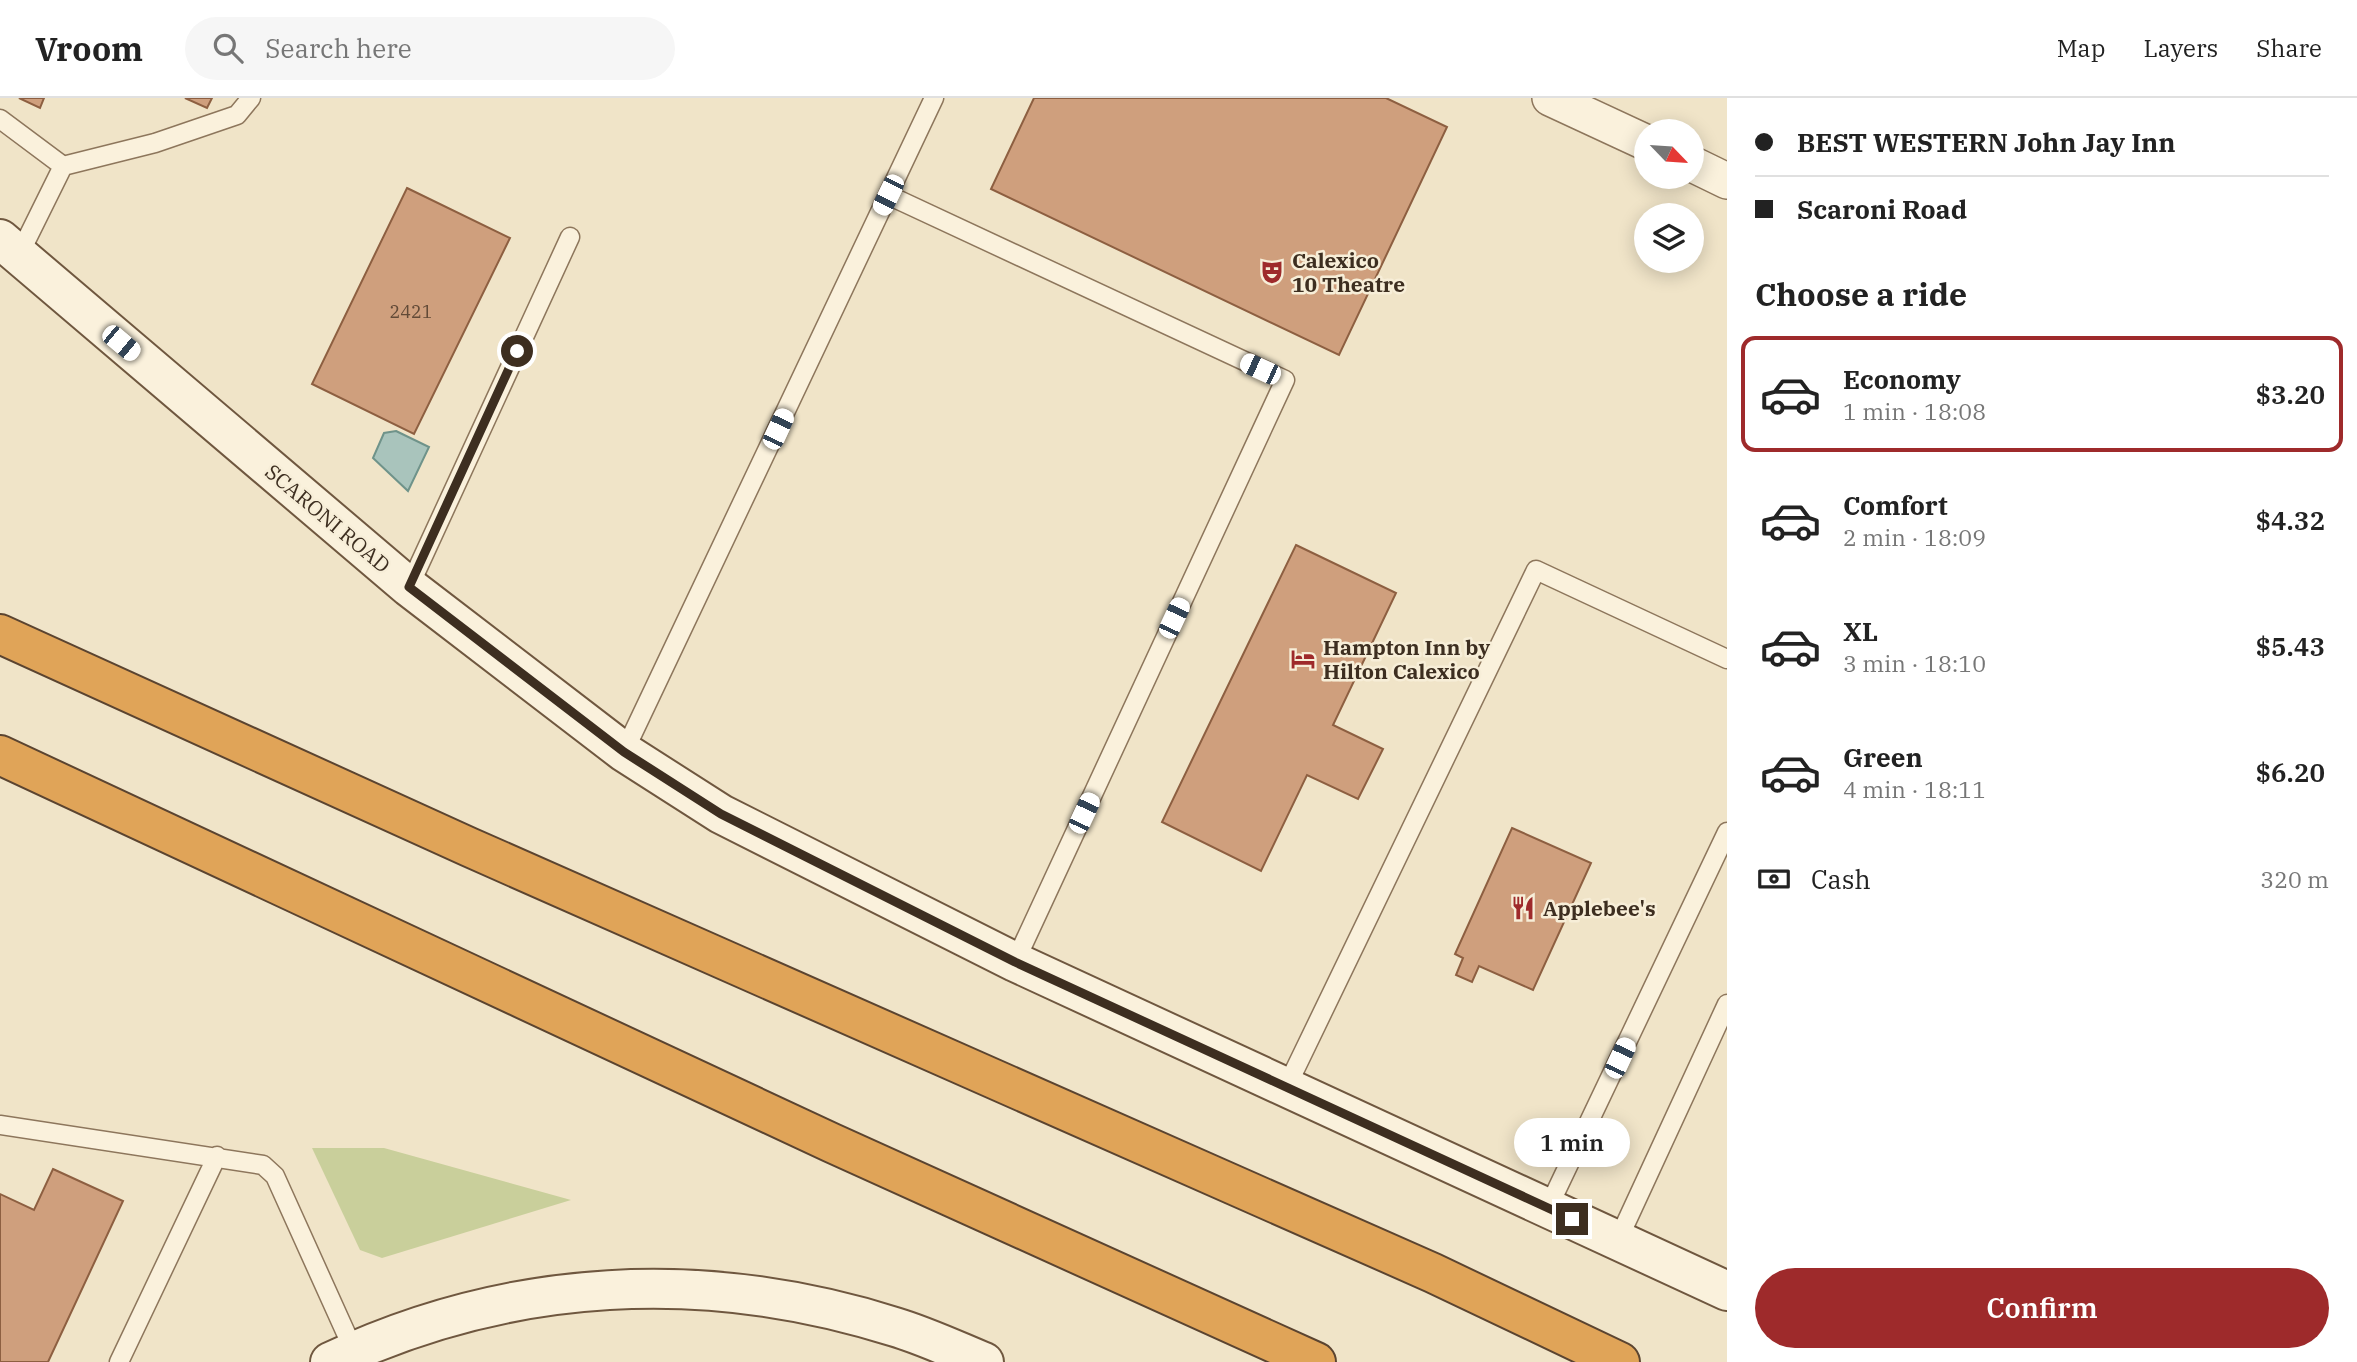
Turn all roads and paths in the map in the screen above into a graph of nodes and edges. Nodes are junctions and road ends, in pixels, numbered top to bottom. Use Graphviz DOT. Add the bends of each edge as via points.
graph roads {
  1 [pos="251,98"];
  2 [pos="934,98"];
  3 [pos="1550,98"];
  4 [pos="0,119"];
  5 [pos="1634,137"];
  6 [pos="63,166"];
  7 [pos="1704,170"];
  8 [pos="1727,181"];
  9 [pos="888,195"];
  10 [pos="570,237"];
  11 [pos="9,247"];
  12 [pos="409,587"];
  13 [pos="0,634"];
  14 [pos="1727,659"];
  15 [pos="624,752"];
  16 [pos="0,755"];
  17 [pos="1727,832"];
  18 [pos="1015,962"];
  19 [pos="1727,1004"];
  20 [pos="1287,1086"];
  21 [pos="0,1125"];
  22 [pos="216,1156"];
  23 [pos="1548,1208"];
  24 [pos="1618,1240"];
  25 [pos="1727,1291"];
  26 [pos="342,1357"];
  27 [pos="970,1359"];
  28 [pos="119,1362"];
  29 [pos="1316,1362"];
  30 [pos="1620,1362"];
  1 -- 6 [label="lane" via="237,115 155,143"];
  2 -- 9 [label="lane"];
  3 -- 5 [label="street"];
  4 -- 6 [label="lane"];
  6 -- 11 [label="lane"];
  7 -- 8 [label="street"];
  9 -- 15 [label="lane"];
  9 -- 18 [label="lane" via="1285,380"];
  10 -- 12 [label="lane"];
  11 -- 12 [label="street, SCARONI ROAD"];
  12 -- 15 [label="street, SCARONI ROAD"];
  13 -- 30 [label="highway" via="469,847 1433,1273"];
  14 -- 20 [label="lane" via="1536,570"];
  15 -- 18 [label="street, SCARONI ROAD" via="721,814"];
  16 -- 29 [label="highway" via="832,1143"];
  17 -- 23 [label="lane"];
  18 -- 20 [label="street, SCARONI ROAD"];
  19 -- 24 [label="lane"];
  20 -- 23 [label="street, SCARONI ROAD"];
  21 -- 22 [label="lane"];
  22 -- 26 [label="lane" via="263,1165 275,1175"];
  22 -- 28 [label="lane"];
  23 -- 24 [label="street, SCARONI ROAD"];
  24 -- 25 [label="street, SCARONI ROAD"];
  26 -- 27 [label="street" via="376,1340 467,1310 544,1296 669,1288 727,1291 844,1312 897,1327"];
}
